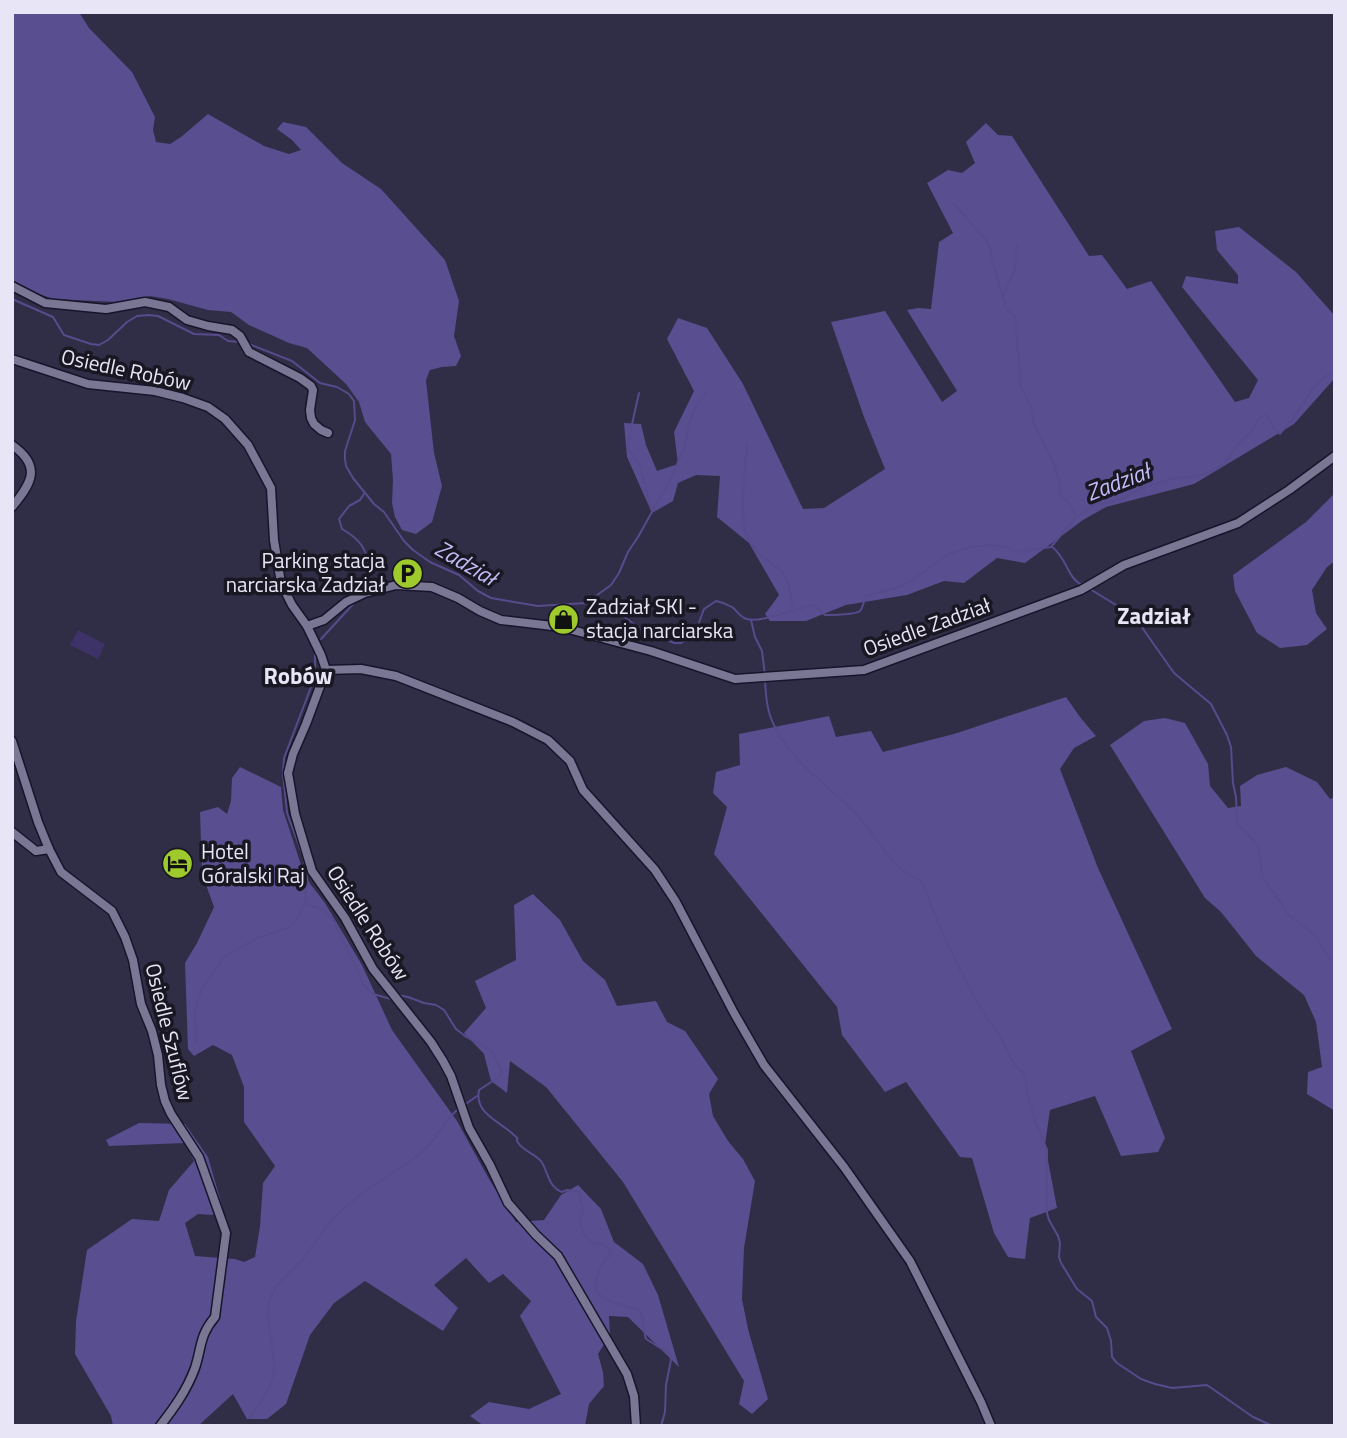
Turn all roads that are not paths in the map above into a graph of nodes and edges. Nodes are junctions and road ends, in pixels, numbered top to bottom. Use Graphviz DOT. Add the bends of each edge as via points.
graph roads {
  1 [pos="12,286"];
  2 [pos="12,359"];
  3 [pos="328,433"];
  4 [pos="12,445"];
  5 [pos="1335,456"];
  6 [pos="12,507"];
  7 [pos="307,626"];
  8 [pos="326,670"];
  9 [pos="12,741"];
  10 [pos="12,832"];
  11 [pos="48,849"];
  12 [pos="160,1426"];
  13 [pos="636,1426"];
  14 [pos="991,1426"];
  1 -- 3 [label="street" via="45,303 106,309 145,302 169,307 187,320 232,330 249,352 312,386 311,418"];
  2 -- 7 [label="street, Osiedle Robów" via="88,384 183,398 225,419 248,445 271,488 281,583"];
  4 -- 6 [label="street" via="31,463 32,477"];
  5 -- 7 [label="street, Osiedle Zadział" via="1238,523 1124,565 1081,590 864,670 735,680 561,627 501,620 432,587 397,585 365,593"];
  7 -- 8 [label="street, Osiedle Robów"];
  8 -- 13 [label="street, Osiedle Robów" via="289,773 295,814 312,871 373,969 443,1061 469,1128 508,1203 558,1256 627,1374"];
  8 -- 14 [label="street" via="361,669 396,676 513,722 548,740 570,761 583,790 655,870 676,902 764,1065 844,1167 910,1262"];
  9 -- 11 [label="street, Osiedle Szuflów"];
  10 -- 11 [label="street" via="36,852"];
  11 -- 12 [label="street, Osiedle Szuflów" via="61,872 112,911 125,937 158,1055 165,1101 199,1157 226,1233 215,1317 181,1397"];
}
